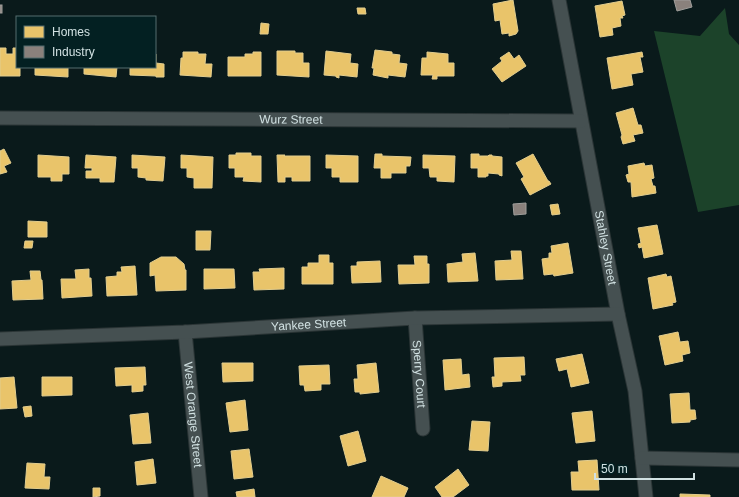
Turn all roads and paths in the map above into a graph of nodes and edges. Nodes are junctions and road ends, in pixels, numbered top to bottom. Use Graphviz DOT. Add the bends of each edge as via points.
graph roads {
  1 [pos="559,0"];
  2 [pos="0,118"];
  3 [pos="581,121"];
  4 [pos="618,314"];
  5 [pos="415,318"];
  6 [pos="185,332"];
  7 [pos="0,339"];
  8 [pos="423,429"];
  9 [pos="642,458"];
  10 [pos="739,460"];
  11 [pos="201,497"];
  12 [pos="646,497"];
  1 -- 3 [label="street, Stahley Street"];
  2 -- 3 [label="street, Wurz Street"];
  3 -- 4 [label="street, Stahley Street"];
  4 -- 5 [label="street, Yankee Street"];
  4 -- 9 [label="street, Stahley Street" via="635,391"];
  5 -- 6 [label="street, Yankee Street"];
  5 -- 8 [label="street, Sperry Court"];
  6 -- 7 [label="street, Yankee Street"];
  6 -- 11 [label="street, West Orange Street"];
  9 -- 10 [label="street"];
  9 -- 12 [label="street, Stahley Street"];
}
